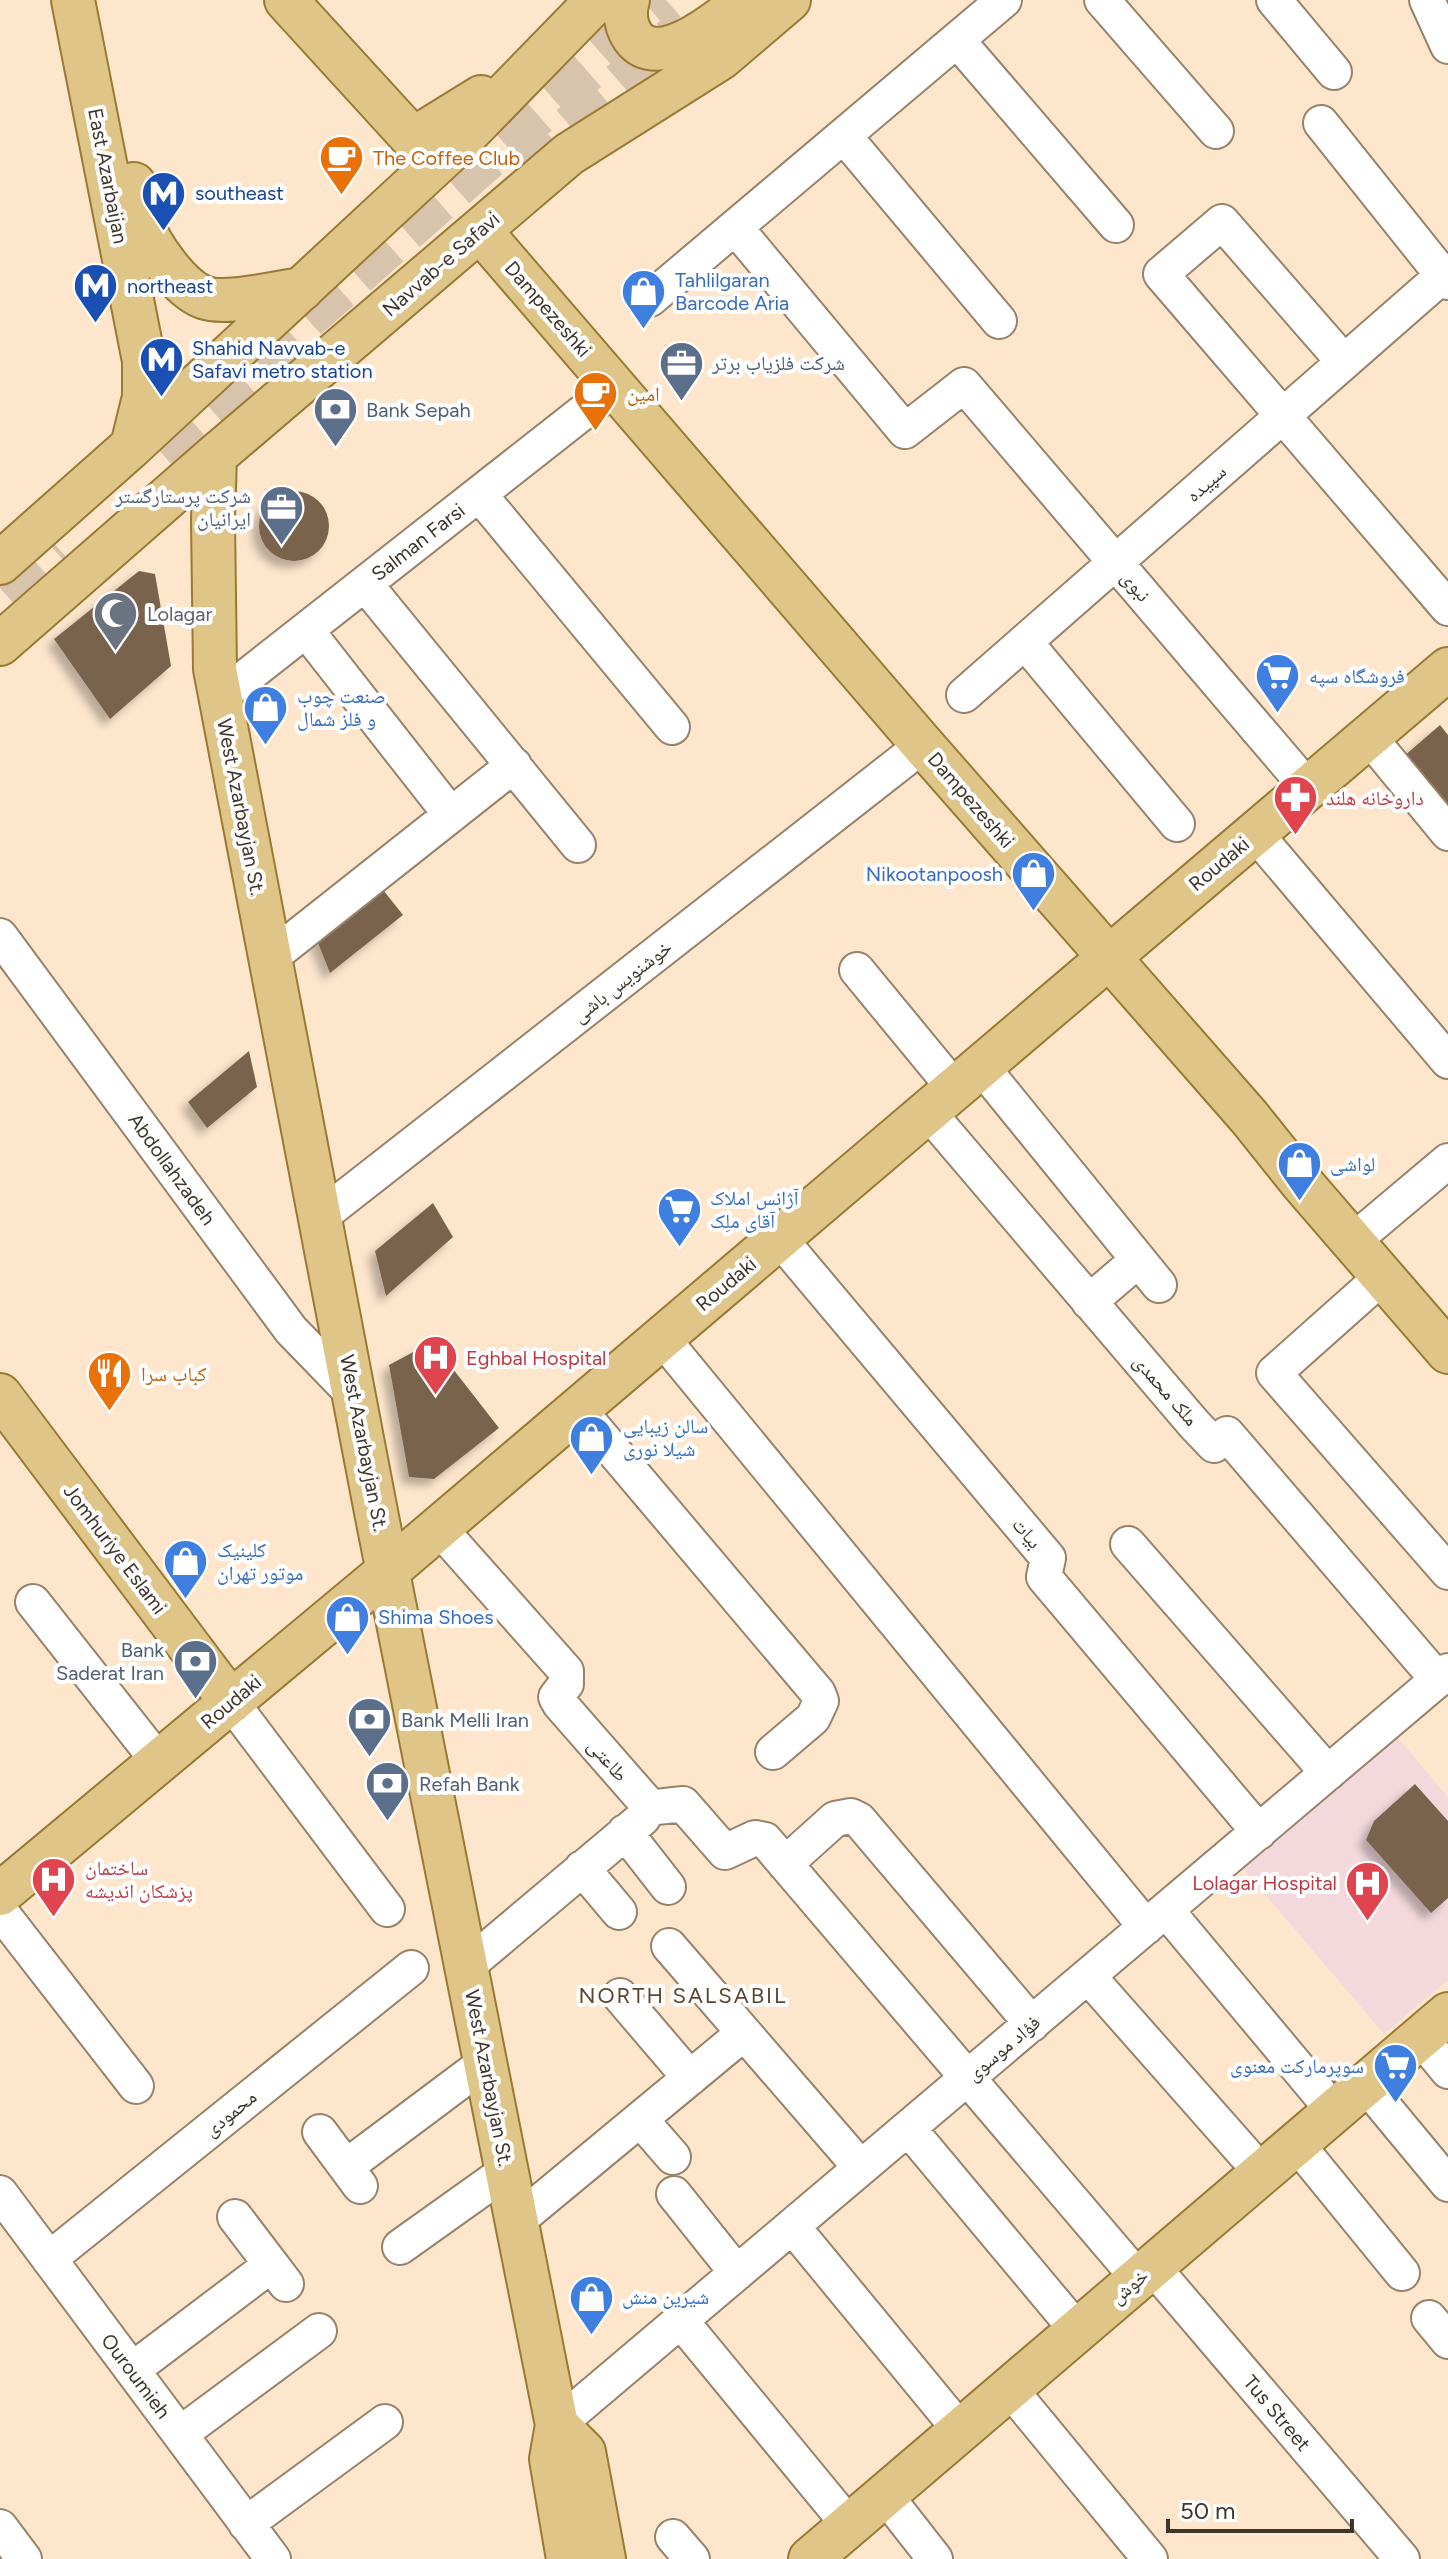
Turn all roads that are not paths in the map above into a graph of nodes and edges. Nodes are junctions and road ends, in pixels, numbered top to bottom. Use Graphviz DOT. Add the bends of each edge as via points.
graph roads {
  1 [pos="73,0"];
  2 [pos="98,0"];
  3 [pos="286,0"];
  4 [pos="597,0"];
  5 [pos="628,0"];
  6 [pos="745,0"];
  7 [pos="789,0"];
  8 [pos="1004,0"];
  9 [pos="1102,0"];
  10 [pos="1274,0"];
  11 [pos="1429,5"];
  12 [pos="957,40"];
  13 [pos="1448,46"];
  14 [pos="531,66"];
  15 [pos="1334,72"];
  16 [pos="667,91"];
  17 [pos="1321,123"];
  18 [pos="1216,131"];
  19 [pos="844,136"];
  20 [pos="1116,225"];
  21 [pos="735,227"];
  22 [pos="495,248"];
  23 [pos="1446,276"];
  24 [pos="302,289"];
  25 [pos="650,299"];
  26 [pos="999,321"];
  27 [pos="1344,362"];
  28 [pos="615,387"];
  29 [pos="275,407"];
  30 [pos="1283,416"];
  31 [pos="132,446"];
  32 [pos="215,456"];
  33 [pos="479,494"];
  34 [pos="1,558"];
  35 [pos="1115,562"];
  36 [pos="365,584"];
  37 [pos="1448,608"];
  38 [pos="306,630"];
  39 [pos="1025,642"];
  40 [pos="0,644"];
  41 [pos="1448,669"];
  42 [pos="220,695"];
  43 [pos="964,695"];
  44 [pos="672,727"];
  45 [pos="1369,737"];
  46 [pos="923,745"];
  47 [pos="514,765"];
  48 [pos="1308,788"];
  49 [pos="451,815"];
  50 [pos="1177,824"];
  51 [pos="1255,833"];
  52 [pos="1448,833"];
  53 [pos="578,845"];
  54 [pos="0,936"];
  55 [pos="270,958"];
  56 [pos="1108,958"];
  57 [pos="857,970"];
  58 [pos="1448,1061"];
  59 [pos="955,1089"];
  60 [pos="1448,1161"];
  61 [pos="320,1217"];
  62 [pos="779,1238"];
  63 [pos="1353,1241"];
  64 [pos="1383,1276"];
  65 [pos="1089,1302"];
  66 [pos="662,1338"];
  67 [pos="1446,1345"];
  68 [pos="0,1395"];
  69 [pos="354,1395"];
  70 [pos="578,1409"];
  71 [pos="439,1528"];
  72 [pos="1128,1544"];
  73 [pos="389,1570"];
  74 [pos="1448,1572"];
  75 [pos="33,1602"];
  76 [pos="1443,1676"];
  77 [pos="231,1702"];
  78 [pos="773,1752"];
  79 [pos="159,1762"];
  80 [pos="1328,1773"];
  81 [pos="636,1820"];
  82 [pos="1259,1832"];
  83 [pos="785,1864"];
  84 [pos="582,1868"];
  85 [pos="668,1887"];
  86 [pos="0,1894"];
  87 [pos="387,1909"];
  88 [pos="0,1911"];
  89 [pos="619,1912"];
  90 [pos="1156,1918"];
  91 [pos="669,1946"];
  92 [pos="467,1966"];
  93 [pos="411,1968"];
  94 [pos="1088,1976"];
  95 [pos="620,1996"];
  96 [pos="1032,2024"];
  97 [pos="1434,2025"];
  98 [pos="744,2033"];
  99 [pos="486,2062"];
  100 [pos="1448,2071"];
  101 [pos="690,2078"];
  102 [pos="968,2078"];
  103 [pos="1365,2084"];
  104 [pos="136,2086"];
  105 [pos="1334,2111"];
  106 [pos="640,2119"];
  107 [pos="908,2128"];
  108 [pos="320,2132"];
  109 [pos="1296,2143"];
  110 [pos="1246,2155"];
  111 [pos="673,2157"];
  112 [pos="861,2168"];
  113 [pos="508,2170"];
  114 [pos="1448,2184"];
  115 [pos="0,2193"];
  116 [pos="674,2194"];
  117 [pos="235,2217"];
  118 [pos="517,2221"];
  119 [pos="792,2226"];
  120 [pos="400,2246"];
  121 [pos="49,2259"];
  122 [pos="1145,2272"];
  123 [pos="737,2273"];
  124 [pos="1402,2273"];
  125 [pos="681,2321"];
  126 [pos="1077,2330"];
  127 [pos="319,2331"];
  128 [pos="132,2370"];
  129 [pos="1009,2388"];
  130 [pos="385,2422"];
  131 [pos="557,2425"];
  132 [pos="960,2430"];
  133 [pos="180,2434"];
  134 [pos="885,2495"];
  135 [pos="246,2524"];
  136 [pos="849,2525"];
  137 [pos="0,2527"];
  138 [pos="24,2559"];
  139 [pos="273,2559"];
  140 [pos="568,2559"];
  141 [pos="604,2559"];
  142 [pos="810,2559"];
  143 [pos="935,2559"];
  144 [pos="1150,2559"];
  145 [pos="1402,2559"];
  1 -- 31 [label="main road, East Azarbaijan" via="144,361 144,397"];
  2 -- 24 [label="main road, East Azarbaijan" via="140,220 167,267 204,298 233,300"];
  3 -- 14 [label="main road" via="413,139"];
  4 -- 14 [label="main road"];
  5 -- 6 [label="main road" via="626,20 633,36 654,48 696,37"];
  7 -- 16 [label="main road, Navvab-e Safavi" via="721,58"];
  8 -- 12 [label="street"];
  9 -- 18 [label="street"];
  10 -- 15 [label="street"];
  11 -- 13 [label="street"];
  12 -- 19 [label="street"];
  12 -- 20 [label="street"];
  14 -- 24 [label="main road" via="451,150"];
  16 -- 22 [label="main road" via="633,135"];
  16 -- 29 [label="main road, Navvab-e Safavi" via="569,154"];
  17 -- 23 [label="street"];
  19 -- 21 [label="street"];
  19 -- 26 [label="street"];
  21 -- 25 [label="street"];
  21 -- 35 [label="street, نبوی" via="905,431 964,385"];
  22 -- 28 [label="main road, Dampezeshki"];
  22 -- 29 [label="main road" via="334,377"];
  23 -- 27 [label="street, سپیده"];
  24 -- 31 [label="main road"];
  27 -- 30 [label="street, سپیده"];
  27 -- 30 [label="street" via="1222,222 1161,274"];
  28 -- 33 [label="street, Salman Farsi"];
  28 -- 46 [label="main road, Dampezeshki"];
  29 -- 32 [label="main road, Navvab-e Safavi"];
  30 -- 35 [label="street, سپیده"];
  30 -- 37 [label="street"];
  31 -- 34 [label="main road"];
  32 -- 40 [label="main road, Navvab-e Safavi"];
  32 -- 42 [label="main road, West Azarbayjan St." via="215,669"];
  33 -- 36 [label="street, Salman Farsi"];
  33 -- 44 [label="street"];
  35 -- 39 [label="street, سپیده"];
  35 -- 48 [label="street, نبوی"];
  36 -- 38 [label="street, Salman Farsi"];
  36 -- 47 [label="street"];
  38 -- 42 [label="street, Salman Farsi"];
  38 -- 49 [label="street"];
  39 -- 43 [label="street, سپیده"];
  39 -- 50 [label="street"];
  41 -- 45 [label="main road, Roudaki"];
  42 -- 55 [label="main road, West Azarbayjan St."];
  45 -- 48 [label="main road, Roudaki"];
  45 -- 52 [label="street"];
  46 -- 56 [label="main road, Dampezeshki"];
  46 -- 61 [label="street, خوشنویس باشی"];
  47 -- 49 [label="street"];
  47 -- 53 [label="street"];
  48 -- 51 [label="main road, Roudaki"];
  49 -- 55 [label="street"];
  51 -- 56 [label="main road, Roudaki"];
  51 -- 58 [label="street"];
  54 -- 69 [label="street, Abdollahzadeh" via="291,1330"];
  55 -- 61 [label="main road, West Azarbayjan St."];
  56 -- 59 [label="main road, Roudaki"];
  56 -- 63 [label="main road, Dampezeshki"];
  57 -- 59 [label="street"];
  59 -- 62 [label="main road, Roudaki"];
  59 -- 65 [label="street, ملک محمدی"];
  59 -- 65 [label="street" via="1149,1272"];
  60 -- 63 [label="street"];
  61 -- 69 [label="main road, West Azarbayjan St."];
  62 -- 66 [label="main road, Roudaki"];
  62 -- 82 [label="street, بیات" via="1048,1558 1044,1577"];
  63 -- 64 [label="main road, Dampezeshki"];
  64 -- 67 [label="main road, Dampezeshki"];
  64 -- 74 [label="street" via="1274,1373"];
  65 -- 76 [label="street, ملک محمدی" via="1214,1445 1227,1434"];
  66 -- 70 [label="main road, Roudaki"];
  66 -- 90 [label="street" via="929,1663"];
  68 -- 77 [label="main road, Jomhuriye Eslami"];
  69 -- 73 [label="main road, West Azarbayjan St."];
  70 -- 71 [label="main road, Roudaki"];
  70 -- 78 [label="street" via="818,1693 821,1701 813,1718"];
  71 -- 73 [label="main road, Roudaki"];
  71 -- 81 [label="street, طاعتی" via="566,1671 566,1684 556,1697 644,1800"];
  72 -- 80 [label="street"];
  73 -- 77 [label="main road, Roudaki"];
  73 -- 92 [label="main road, West Azarbayjan St."];
  75 -- 79 [label="street"];
  76 -- 80 [label="street, فؤاد موسوی"];
  77 -- 79 [label="main road, Roudaki"];
  77 -- 87 [label="street"];
  79 -- 86 [label="main road, Roudaki"];
  80 -- 82 [label="street, فؤاد موسوی"];
  81 -- 83 [label="street, Tus Street" via="683,1804 725,1852 761,1839"];
  81 -- 84 [label="street"];
  81 -- 85 [label="street"];
  82 -- 90 [label="street, فؤاد موسوی"];
  83 -- 96 [label="street" via="835,1819 859,1820"];
  83 -- 102 [label="street, Tus Street"];
  84 -- 89 [label="street"];
  84 -- 92 [label="street"];
  88 -- 104 [label="street"];
  90 -- 94 [label="street, فؤاد موسوی"];
  90 -- 105 [label="street"];
  91 -- 98 [label="street"];
  92 -- 99 [label="main road, West Azarbayjan St."];
  93 -- 121 [label="street, محمودی"];
  94 -- 96 [label="street, فؤاد موسوی"];
  94 -- 110 [label="street"];
  95 -- 101 [label="street"];
  96 -- 102 [label="street, فؤاد موسوی"];
  97 -- 100 [label="street"];
  97 -- 103 [label="main road, خوش"];
  98 -- 101 [label="street"];
  98 -- 112 [label="street"];
  99 -- 108 [label="street" via="353,2176"];
  99 -- 113 [label="main road, West Azarbayjan St."];
  101 -- 106 [label="street"];
  102 -- 107 [label="street, فؤاد موسوی"];
  102 -- 122 [label="street, Tus Street"];
  103 -- 105 [label="main road, خوش"];
  103 -- 114 [label="street"];
  105 -- 109 [label="main road, خوش"];
  106 -- 111 [label="street"];
  106 -- 118 [label="street"];
  107 -- 112 [label="street, فؤاد موسوی"];
  107 -- 126 [label="street"];
  109 -- 122 [label="main road, خوش"];
  109 -- 124 [label="street"];
  112 -- 119 [label="street, فؤاد موسوی"];
  113 -- 118 [label="main road, West Azarbayjan St."];
  113 -- 120 [label="street"];
  115 -- 121 [label="street, Ouroumieh"];
  116 -- 123 [label="street"];
  117 -- 128 [label="street" via="278,2274"];
  118 -- 131 [label="main road, West Azarbayjan St."];
  119 -- 123 [label="street, فؤاد موسوی"];
  119 -- 132 [label="street"];
  121 -- 128 [label="street, Ouroumieh"];
  122 -- 126 [label="main road, خوش"];
  122 -- 145 [label="street, Tus Street"];
  123 -- 125 [label="street, فؤاد موسوی"];
  125 -- 131 [label="street, فؤاد موسوی"];
  125 -- 136 [label="street"];
  126 -- 129 [label="main road, خوش"];
  127 -- 133 [label="street"];
  128 -- 133 [label="street, Ouroumieh"];
  129 -- 132 [label="main road, خوش"];
  129 -- 144 [label="street"];
  130 -- 135 [label="street"];
  131 -- 140 [label="main road, West Azarbayjan St." via="551,2459"];
  131 -- 141 [label="main road" via="584,2452"];
  132 -- 134 [label="main road, خوش"];
  133 -- 135 [label="street, Ouroumieh"];
  134 -- 136 [label="main road, خوش"];
  134 -- 143 [label="street"];
  135 -- 139 [label="street, Ouroumieh"];
  136 -- 142 [label="main road, خوش"];
  137 -- 138 [label="street"];
}
